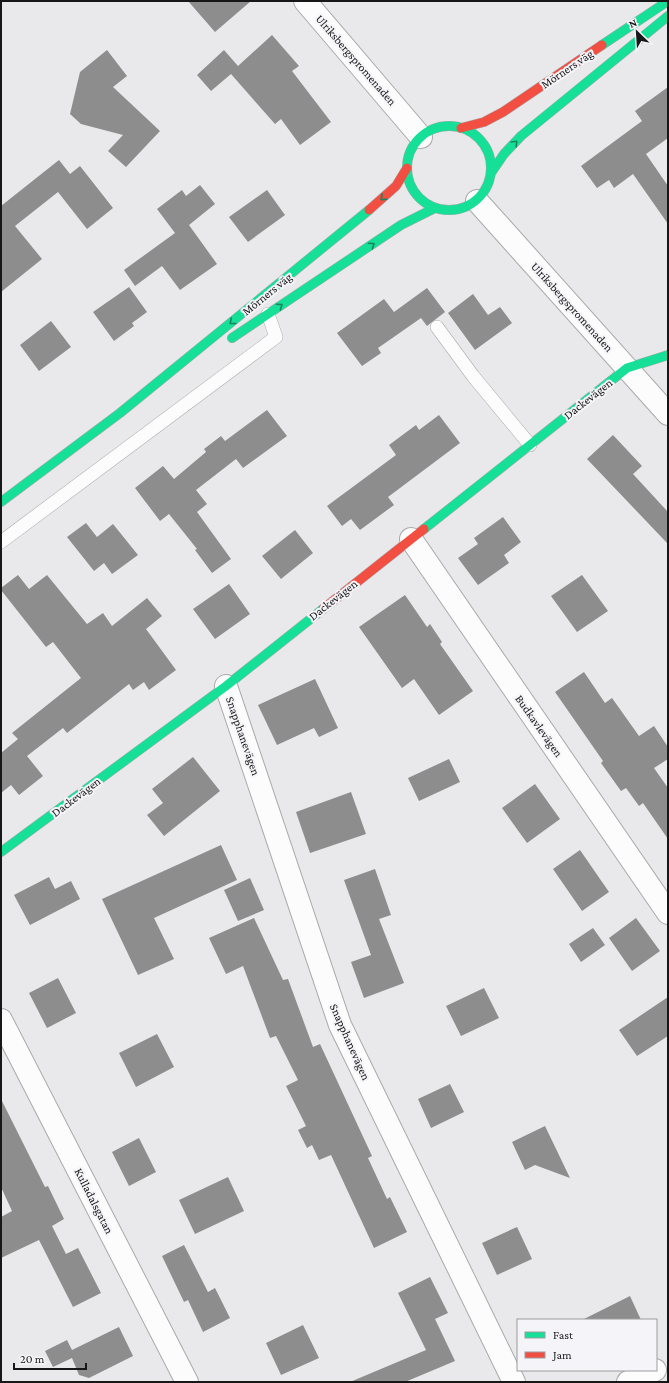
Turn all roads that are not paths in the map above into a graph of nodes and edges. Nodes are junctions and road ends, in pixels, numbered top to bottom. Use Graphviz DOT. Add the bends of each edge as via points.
graph roads {
  1 [pos="305,1"];
  2 [pos="668,1"];
  3 [pos="668,16"];
  4 [pos="461,128"];
  5 [pos="422,137"];
  6 [pos="407,168"];
  7 [pos="491,173"];
  8 [pos="476,201"];
  9 [pos="435,208"];
  10 [pos="268,314"];
  11 [pos="437,326"];
  12 [pos="222,344"];
  13 [pos="668,355"];
  14 [pos="203,357"];
  15 [pos="627,368"];
  16 [pos="120,413"];
  17 [pos="668,414"];
  18 [pos="530,445"];
  19 [pos="1,502"];
  20 [pos="411,539"];
  21 [pos="1,542"];
  22 [pos="226,686"];
  23 [pos="1,852"];
  24 [pos="668,913"];
  25 [pos="1,1020"];
  26 [pos="668,1364"];
  27 [pos="657,1370"];
  28 [pos="654,1371"];
  29 [pos="187,1382"];
  30 [pos="514,1382"];
  31 [pos="628,1382"];
  1 -- 5 [label="street, Ulriksbergspromenaden"];
  2 -- 4 [label="main road, Mörners väg" via="503,112 484,122"];
  7 -- 3 [label="main road, Mörners väg, one-way" via="521,136"];
  4 -- 5 [label="main road" via="437,128"];
  4 -- 7 [label="main road" via="483,143 491,160"];
  5 -- 6 [label="main road" via="413,147"];
  6 -- 9 [label="main road" via="415,193"];
  6 -- 16 [label="main road, Mörners väg, one-way" via="396,186 382,200"];
  7 -- 8 [label="main road" via="486,189"];
  8 -- 9 [label="main road" via="459,209"];
  8 -- 15 [label="street, Ulriksbergspromenaden"];
  10 -- 9 [label="main road, Mörners väg, one-way" via="401,225"];
  10 -- 12 [label="main road, Mörners väg"];
  10 -- 21 [label="lane, Mörners väg" via="276,337"];
  11 -- 18 [label="lane" via="473,376"];
  13 -- 15 [label="main road, Dackevägen"];
  14 -- 16 [label="main road, Mörners väg"];
  15 -- 17 [label="street, Ulriksbergspromenaden"];
  15 -- 18 [label="main road, Dackevägen"];
  16 -- 19 [label="main road, Mörners väg"];
  18 -- 20 [label="main road, Dackevägen"];
  20 -- 22 [label="main road, Dackevägen"];
  20 -- 24 [label="street, Budkavlevägen"];
  22 -- 23 [label="main road, Dackevägen"];
  22 -- 30 [label="street, Snapphanevägen" via="340,1025"];
  25 -- 29 [label="street, Kulladalsgatan"];
  26 -- 27 [label="street"];
  28 -- 31 [label="street"];
}
